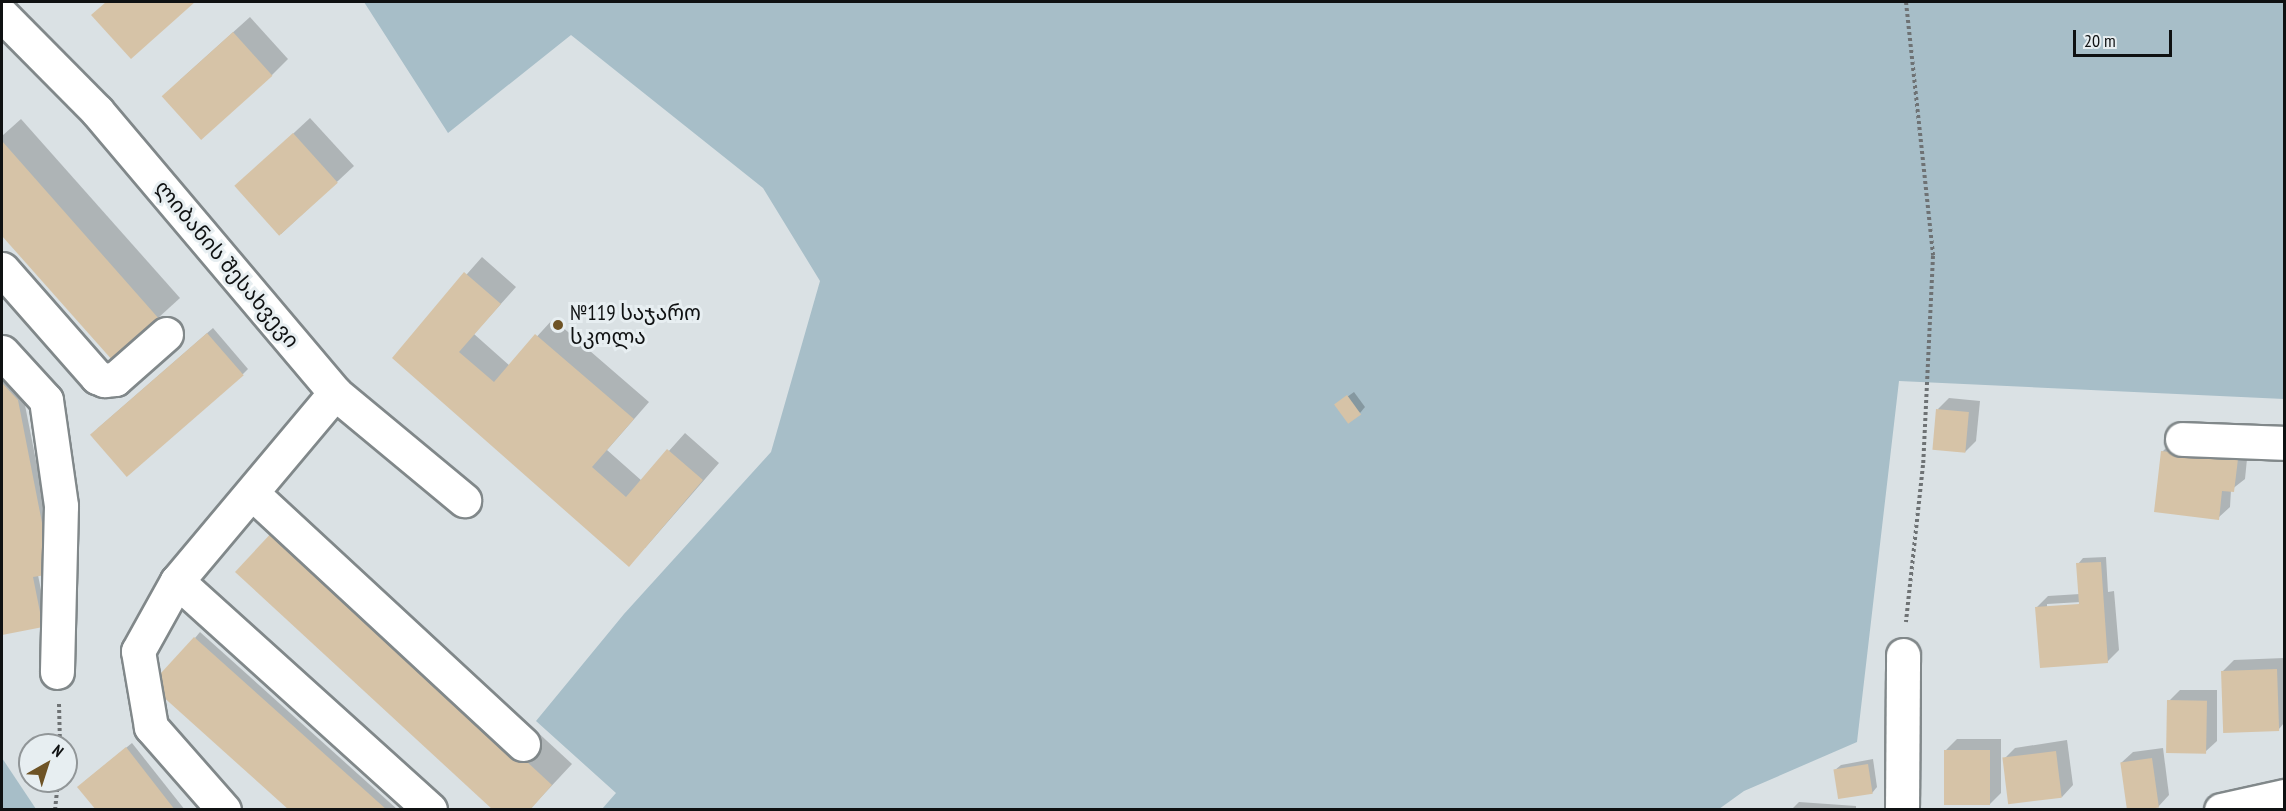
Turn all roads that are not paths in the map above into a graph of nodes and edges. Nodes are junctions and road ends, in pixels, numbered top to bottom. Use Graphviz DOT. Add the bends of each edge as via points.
graph roads {
  1 [pos="2,16"];
  2 [pos="2,269"];
  3 [pos="166,334"];
  4 [pos="2,352"];
  5 [pos="335,393"];
  6 [pos="2182,440"];
  7 [pos="2284,443"];
  8 [pos="253,494"];
  9 [pos="464,500"];
  10 [pos="177,581"];
  11 [pos="1903,655"];
  12 [pos="57,672"];
  13 [pos="523,744"];
  14 [pos="2284,796"];
  15 [pos="224,810"];
  16 [pos="430,810"];
  17 [pos="1902,810"];
  18 [pos="2221,810"];
  1 -- 5 [label="street, ლიბანის შესახვევი" via="97,111"];
  2 -- 3 [label="street" via="97,377 104,380 115,379"];
  4 -- 12 [label="street" via="46,400 61,506"];
  5 -- 8 [label="street"];
  5 -- 9 [label="street, ლიბანის შესახვევი"];
  6 -- 7 [label="street"];
  8 -- 10 [label="street"];
  8 -- 13 [label="street"];
  10 -- 15 [label="street" via="138,651 151,727"];
  10 -- 16 [label="street"];
  11 -- 17 [label="street"];
  14 -- 18 [label="street"];
}
